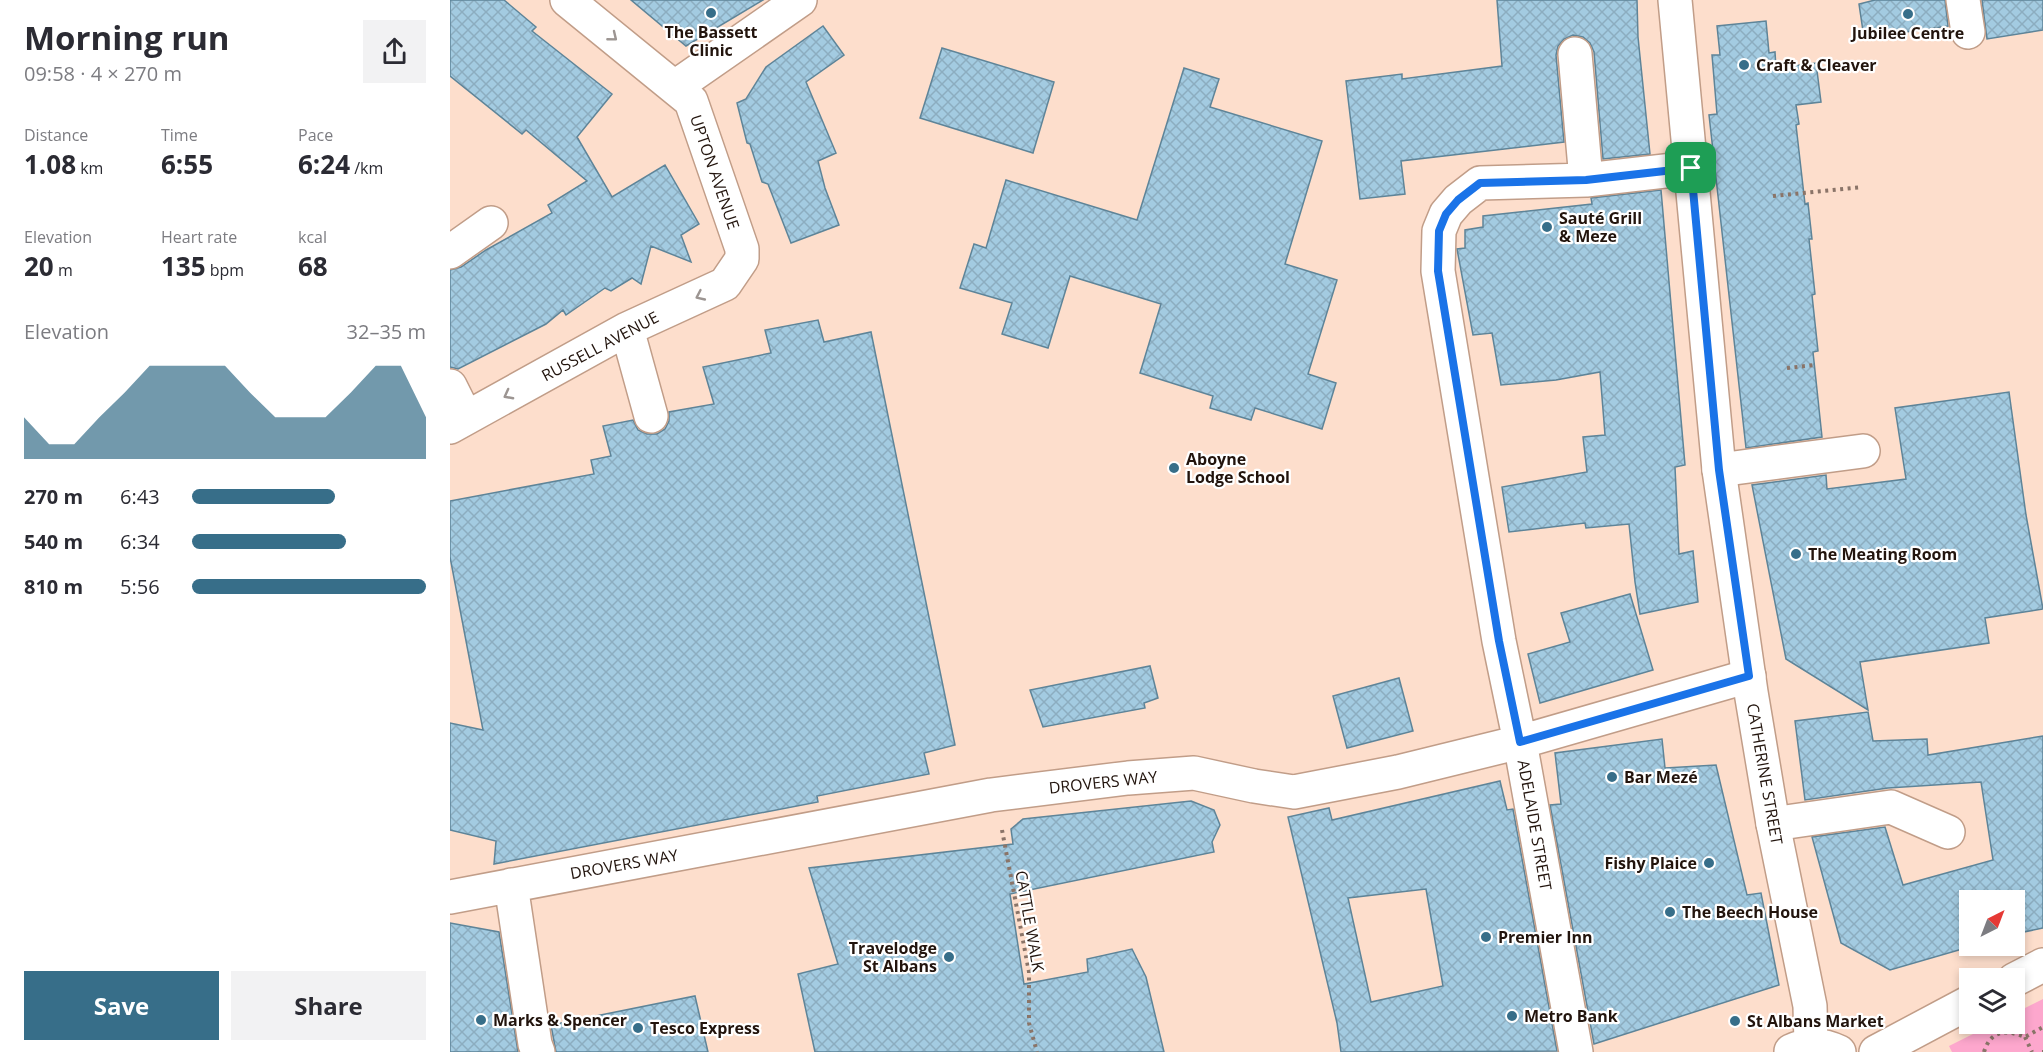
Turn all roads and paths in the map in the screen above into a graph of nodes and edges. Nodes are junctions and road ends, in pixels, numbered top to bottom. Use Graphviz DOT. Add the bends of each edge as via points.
graph roads {
  1 [pos="567,0"];
  2 [pos="800,0"];
  3 [pos="1675,0"];
  4 [pos="1963,0"];
  5 [pos="1968,32"];
  6 [pos="1575,54"];
  7 [pos="675,87"];
  8 [pos="1691,168"];
  9 [pos="1586,180"];
  10 [pos="1862,187"];
  11 [pos="1773,196"];
  12 [pos="491,223"];
  13 [pos="450,252"];
  14 [pos="742,259"];
  15 [pos="627,329"];
  16 [pos="1815,365"];
  17 [pos="1787,368"];
  18 [pos="450,386"];
  19 [pos="651,416"];
  20 [pos="458,423"];
  21 [pos="1863,451"];
  22 [pos="1719,470"];
  23 [pos="1749,676"];
  24 [pos="1520,742"];
  25 [pos="991,795"];
  26 [pos="1773,824"];
  27 [pos="1948,832"];
  28 [pos="511,885"];
  29 [pos="450,897"];
  30 [pos="2043,966"];
  31 [pos="2025,975"];
  32 [pos="1959,1008"];
  33 [pos="2043,1027"];
  34 [pos="2025,1037"];
  35 [pos="1813,1050"];
  36 [pos="538,1052"];
  37 [pos="1037,1052"];
  38 [pos="1576,1052"];
  39 [pos="1876,1052"];
  40 [pos="1984,1052"];
  41 [pos="2032,1052"];
  1 -- 7 [label="street, UPTON AVENUE, one-way"];
  2 -- 7 [label="street"];
  3 -- 8 [label="street, CATHERINE STREET"];
  4 -- 5 [label="street"];
  6 -- 9 [label="street"];
  7 -- 14 [label="street, UPTON AVENUE" via="691,101 742,249"];
  8 -- 9 [label="street, ADELAIDE STREET"];
  8 -- 22 [label="street, CATHERINE STREET"];
  9 -- 24 [label="street, ADELAIDE STREET" via="1480,183 1446,214 1439,231 1438,271 1499,641"];
  10 -- 11 [label="path"];
  12 -- 13 [label="street"];
  14 -- 15 [label="street, RUSSELL AVENUE, one-way" via="725,284"];
  15 -- 19 [label="street"];
  15 -- 20 [label="street, RUSSELL AVENUE, one-way"];
  16 -- 17 [label="path"];
  18 -- 20 [label="street"];
  21 -- 22 [label="street"];
  22 -- 23 [label="street, CATHERINE STREET"];
  23 -- 24 [label="street, DROVERS WAY"];
  23 -- 26 [label="street, CATHERINE STREET"];
  24 -- 25 [label="street, DROVERS WAY" via="1294,792 1194,773"];
  24 -- 38 [label="street, ADELAIDE STREET"];
  25 -- 28 [label="street, DROVERS WAY"];
  25 -- 37 [label="path, CATTLE WALK" via="999,811 1029,972 1029,1023"];
  26 -- 27 [label="street" via="1891,807"];
  26 -- 35 [label="street, CATHERINE STREET" via="1810,1006"];
  28 -- 29 [label="street, DROVERS WAY"];
  28 -- 36 [label="street"];
  30 -- 31 [label="street"];
  32 -- 39 [label="street"];
  33 -- 34 [label="path"];
  34 -- 40 [label="path" via="2003,1032 1996,1035"];
  34 -- 41 [label="path"];
}
